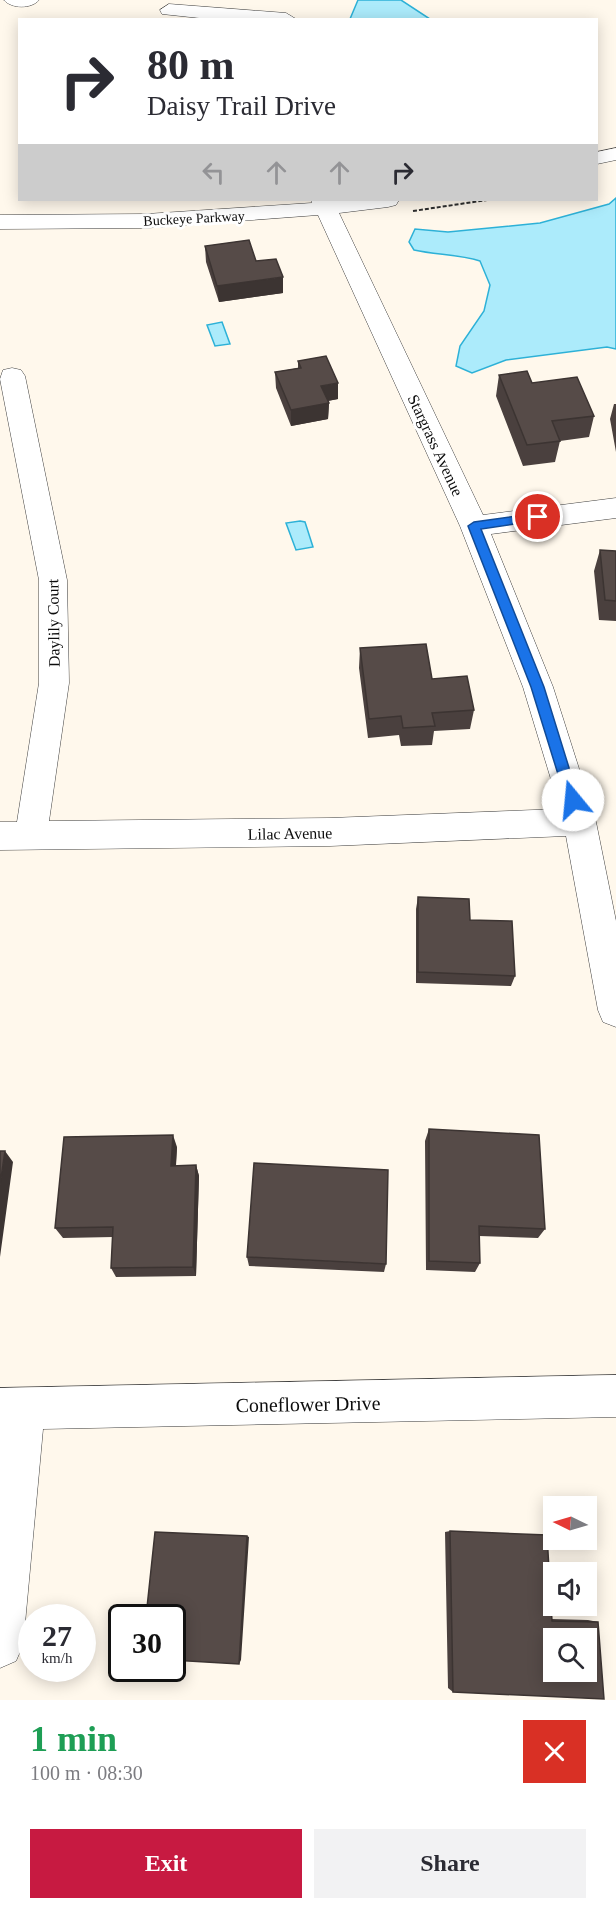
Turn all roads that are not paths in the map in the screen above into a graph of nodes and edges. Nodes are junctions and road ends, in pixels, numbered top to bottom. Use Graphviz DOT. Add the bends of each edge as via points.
graph roads {
  1 [pos="13,0"];
  2 [pos="30,0"];
  3 [pos="293,0"];
  4 [pos="169,10"];
  5 [pos="273,18"];
  6 [pos="286,18"];
  7 [pos="616,135"];
  8 [pos="598,139"];
  9 [pos="616,154"];
  10 [pos="598,158"];
  11 [pos="143,201"];
  12 [pos="372,201"];
  13 [pos="0,202"];
  14 [pos="323,204"];
  15 [pos="0,222"];
  16 [pos="12,376"];
  17 [pos="616,508"];
  18 [pos="474,526"];
  19 [pos="580,822"];
  20 [pos="15,836"];
  21 [pos="616,1010"];
  22 [pos="616,1396"];
  23 [pos="12,1409"];
  24 [pos="0,1645"];
  1 -- 2 [label="street"];
  3 -- 6 [label="street"];
  4 -- 5 [label="street"];
  7 -- 8 [label="street"];
  9 -- 10 [label="street"];
  11 -- 13 [label="street, Buckeye Parkway"];
  12 -- 14 [label="street, Buckeye Parkway"];
  14 -- 15 [label="street, Buckeye Parkway" via="157,221"];
  14 -- 18 [label="street, Stargrass Avenue"];
  16 -- 20 [label="street, Daylily Court" via="53,580 54,683"];
  17 -- 18 [label="street"];
  18 -- 19 [label="street, Stargrass Avenue" via="538,687"];
  19 -- 20 [label="street, Lilac Avenue" via="330,832"];
  19 -- 21 [label="street, Stargrass Avenue"];
  22 -- 23 [label="street, Coneflower Drive"];
  23 -- 24 [label="street"];
}
